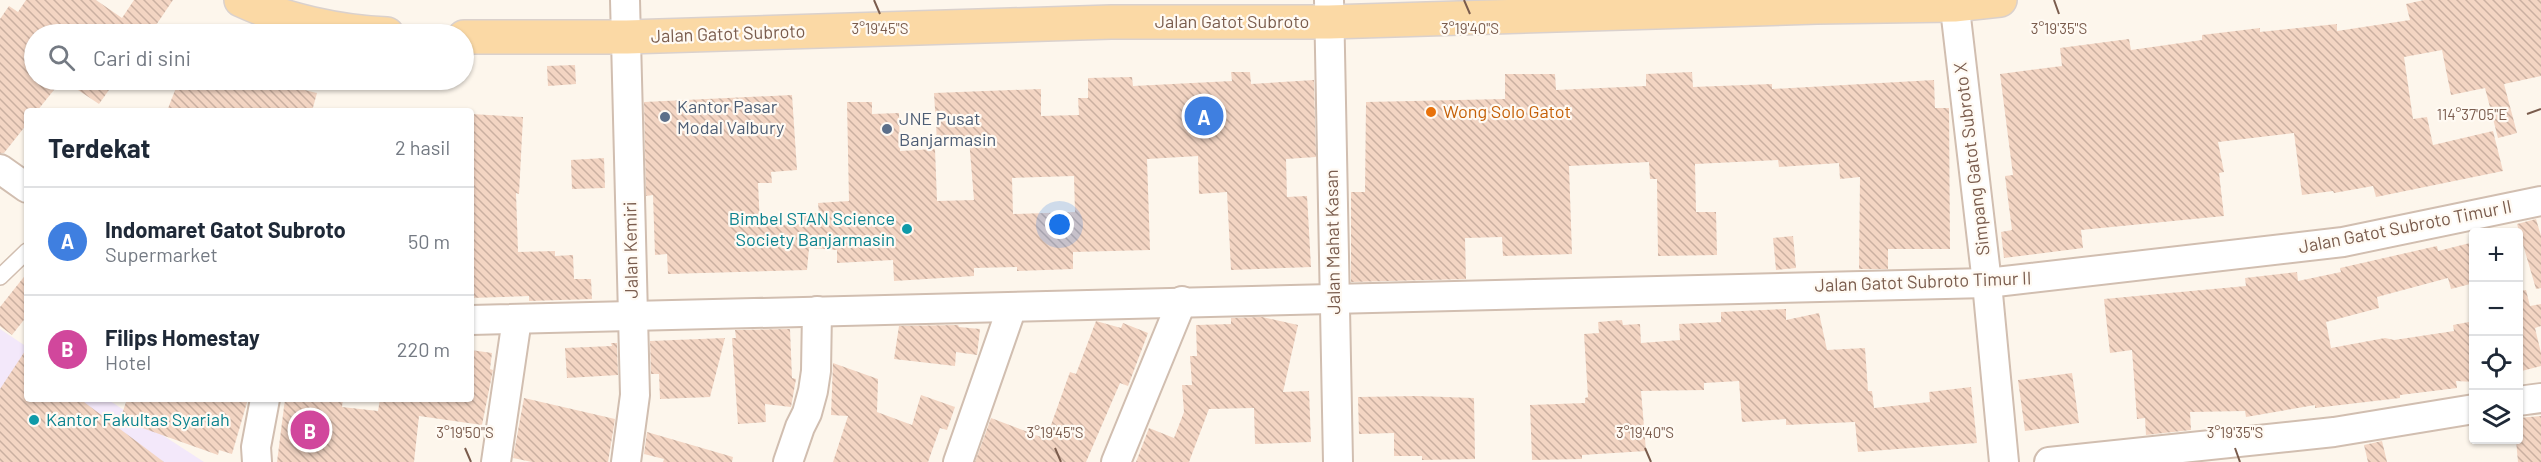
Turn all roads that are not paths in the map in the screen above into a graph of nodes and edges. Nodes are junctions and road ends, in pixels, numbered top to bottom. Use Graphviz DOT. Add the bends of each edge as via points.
graph roads {
  1 [pos="241,0"];
  2 [pos="625,0"];
  3 [pos="2000,0"];
  4 [pos="1954,3"];
  5 [pos="1329,11"];
  6 [pos="321,24"];
  7 [pos="474,37"];
  8 [pos="627,37"];
  9 [pos="0,169"];
  10 [pos="24,186"];
  11 [pos="2541,201"];
  12 [pos="24,254"];
  13 [pos="0,277"];
  14 [pos="1987,282"];
  15 [pos="1334,298"];
  16 [pos="1182,301"];
  17 [pos="1012,307"];
  18 [pos="817,311"];
  19 [pos="633,316"];
  20 [pos="517,319"];
  21 [pos="474,320"];
  22 [pos="2541,398"];
  23 [pos="2523,400"];
  24 [pos="264,402"];
  25 [pos="2469,410"];
  26 [pos="2267,451"];
  27 [pos="257,462"];
  28 [pos="496,462"];
  29 [pos="626,462"];
  30 [pos="788,462"];
  31 [pos="958,462"];
  32 [pos="1116,462"];
  33 [pos="1338,462"];
  34 [pos="2004,462"];
  35 [pos="2049,462"];
  1 -- 6 [label="main road"];
  2 -- 8 [label="street, Jalan Kemiri"];
  3 -- 4 [label="main road, Jalan Gatot Subroto"];
  4 -- 5 [label="main road, Jalan Gatot Subroto"];
  4 -- 14 [label="street, Simpang Gatot Subroto X"];
  5 -- 8 [label="main road, Jalan Gatot Subroto"];
  5 -- 15 [label="street, Jalan Mahat Kasan"];
  7 -- 8 [label="main road, Jalan Gatot Subroto"];
  8 -- 19 [label="street, Jalan Kemiri"];
  9 -- 10 [label="street"];
  11 -- 14 [label="street, Jalan Gatot Subroto Timur II" via="2343,242"];
  12 -- 13 [label="lane"];
  14 -- 15 [label="street, Jalan Gatot Subroto Timur II"];
  14 -- 34 [label="street, Simpang Gatot Subroto X"];
  15 -- 16 [label="street, Jalan Gatot Subroto Timur II"];
  15 -- 33 [label="street, Jalan Mahat Kasan"];
  16 -- 17 [label="street, Jalan Gatot Subroto Timur II"];
  16 -- 32 [label="street"];
  17 -- 18 [label="street, Jalan Gatot Subroto Timur II"];
  17 -- 31 [label="street"];
  18 -- 19 [label="street, Jalan Gatot Subroto Timur II"];
  18 -- 30 [label="street" via="813,391"];
  19 -- 20 [label="street, Jalan Gatot Subroto Timur II"];
  19 -- 29 [label="street, Jalan Kemiri" via="635,395"];
  20 -- 21 [label="street, Jalan Gatot Subroto Timur II"];
  20 -- 28 [label="street"];
  22 -- 23 [label="street"];
  24 -- 27 [label="street"];
  25 -- 26 [label="street" via="2334,432"];
  26 -- 35 [label="street"];
}
